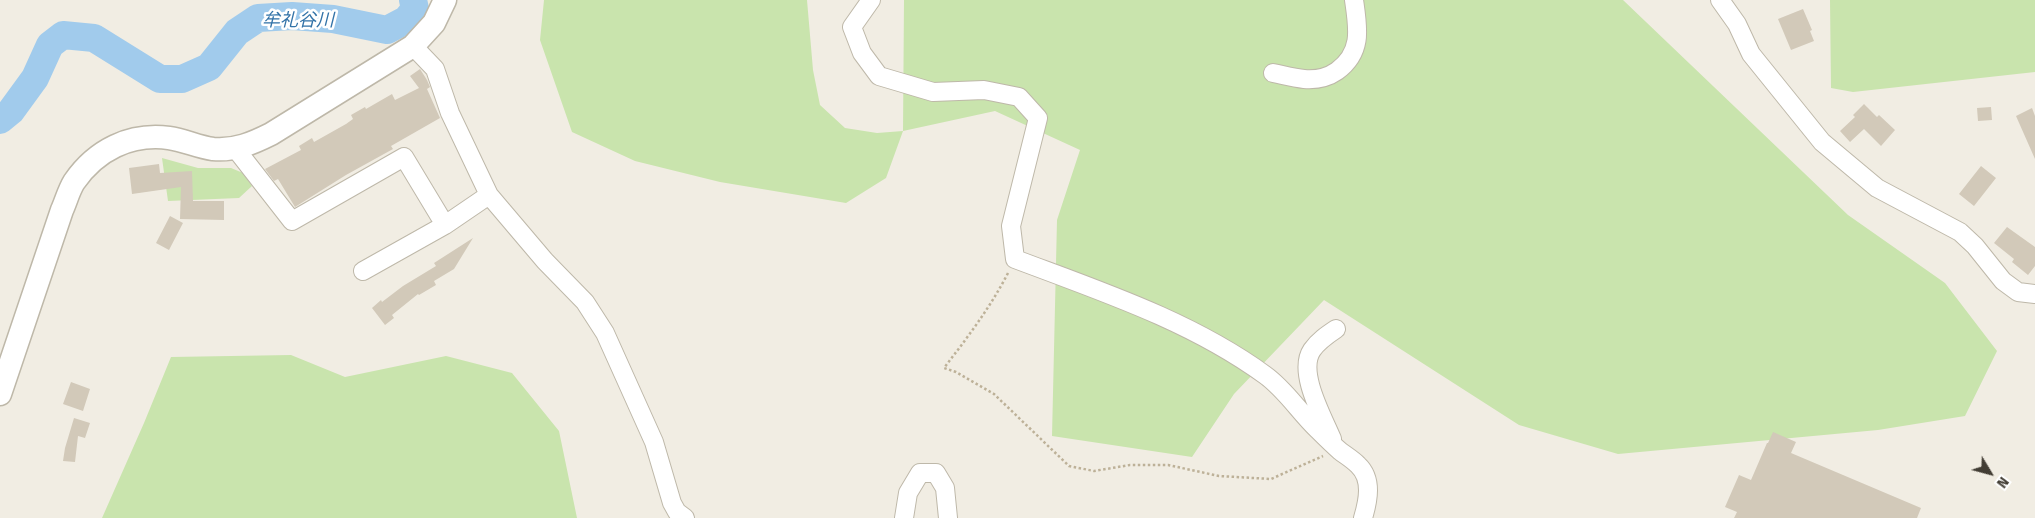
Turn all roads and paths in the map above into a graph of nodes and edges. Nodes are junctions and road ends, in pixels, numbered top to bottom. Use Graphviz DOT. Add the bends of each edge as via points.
graph roads {
  1 [pos="446,0"];
  2 [pos="871,0"];
  3 [pos="1354,0"];
  4 [pos="1720,0"];
  5 [pos="413,46"];
  6 [pos="1273,73"];
  7 [pos="235,148"];
  8 [pos="489,195"];
  9 [pos="445,225"];
  10 [pos="1015,259"];
  11 [pos="363,271"];
  12 [pos="2035,294"];
  13 [pos="1336,329"];
  14 [pos="0,394"];
  15 [pos="1337,448"];
  16 [pos="685,518"];
  17 [pos="904,518"];
  18 [pos="948,518"];
  19 [pos="1363,518"];
  1 -- 5 [label="street" via="434,23"];
  2 -- 10 [label="street" via="852,26 862,53 879,76 932,92 984,90 1020,97 1038,118 1011,226"];
  3 -- 6 [label="street" via="1358,30 1354,53 1343,66 1327,78 1305,79"];
  4 -- 12 [label="street" via="1737,24 1751,54 1822,142 1877,188 1960,232 2003,281 2018,292"];
  5 -- 7 [label="street" via="272,134"];
  5 -- 8 [label="street" via="435,69 450,113"];
  7 -- 9 [label="street" via="292,221 404,157"];
  7 -- 14 [label="street" via="214,149 170,138 148,137 107,149 89,163 73,184 62,210"];
  8 -- 9 [label="street"];
  8 -- 16 [label="street" via="594,313 654,442 672,503"];
  9 -- 11 [label="street"];
  10 -- 15 [label="street" via="1202,336 1266,375"];
  10 -- 15 [label="path" via="993,301 944,368 994,394 1068,466 1094,470 1130,465 1168,465 1219,476 1271,479"];
  13 -- 15 [label="street" via="1311,351 1308,381"];
  15 -- 19 [label="street" via="1359,466 1367,480 1368,501"];
  17 -- 18 [label="street" via="908,493 920,474 936,473 945,488"];
}
